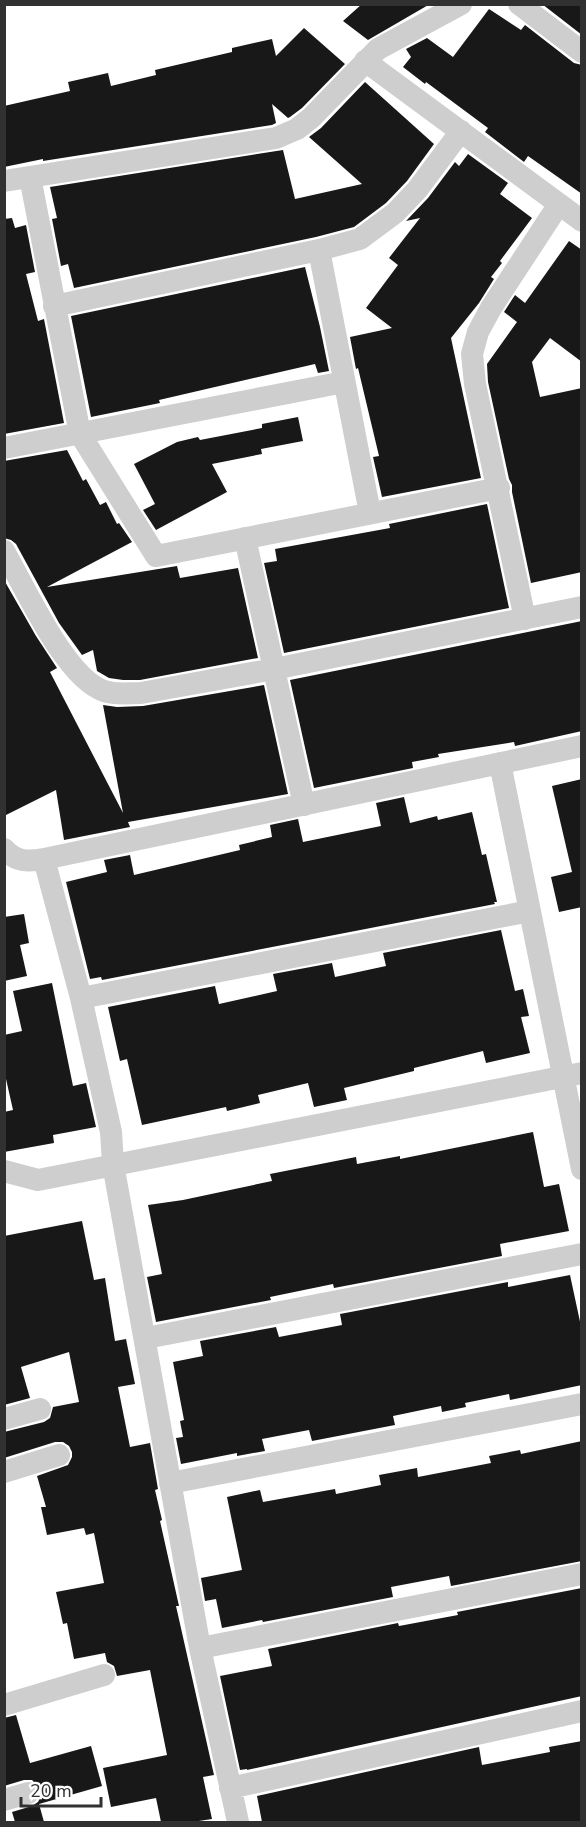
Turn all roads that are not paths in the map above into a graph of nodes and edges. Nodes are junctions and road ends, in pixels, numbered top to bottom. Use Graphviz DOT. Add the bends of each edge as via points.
graph roads {
  1 [pos="462,4"];
  2 [pos="519,4"];
  3 [pos="582,52"];
  4 [pos="365,61"];
  5 [pos="461,131"];
  6 [pos="30,177"];
  7 [pos="4,181"];
  8 [pos="559,204"];
  9 [pos="582,221"];
  10 [pos="319,250"];
  11 [pos="54,306"];
  12 [pos="344,382"];
  13 [pos="80,434"];
  14 [pos="4,448"];
  15 [pos="499,488"];
  16 [pos="370,513"];
  17 [pos="245,538"];
  18 [pos="4,551"];
  19 [pos="582,607"];
  20 [pos="525,619"];
  21 [pos="274,669"];
  22 [pos="582,746"];
  23 [pos="500,763"];
  24 [pos="304,805"];
  25 [pos="4,849"];
  26 [pos="44,859"];
  27 [pos="530,911"];
  28 [pos="81,998"];
  29 [pos="572,1075"];
  30 [pos="113,1164"];
  31 [pos="582,1169"];
  32 [pos="4,1171"];
  33 [pos="582,1254"];
  34 [pos="146,1338"];
  35 [pos="582,1404"];
  36 [pos="40,1408"];
  37 [pos="4,1419"];
  38 [pos="59,1455"];
  39 [pos="4,1472"];
  40 [pos="170,1483"];
  41 [pos="582,1574"];
  42 [pos="200,1648"];
  43 [pos="104,1675"];
  44 [pos="4,1704"];
  45 [pos="582,1711"];
  46 [pos="230,1788"];
  47 [pos="28,1793"];
  48 [pos="4,1800"];
  49 [pos="238,1822"];
  1 -- 4 [label="street" via="378,49"];
  2 -- 3 [label="street"];
  4 -- 5 [label="street"];
  4 -- 6 [label="street" via="311,118 276,138"];
  5 -- 8 [label="street"];
  5 -- 10 [label="street" via="395,213 360,239"];
  6 -- 7 [label="street"];
  6 -- 11 [label="street"];
  8 -- 9 [label="street"];
  8 -- 15 [label="street" via="490,308 472,354"];
  10 -- 11 [label="street"];
  10 -- 12 [label="street"];
  11 -- 13 [label="street"];
  12 -- 13 [label="street"];
  12 -- 16 [label="street"];
  13 -- 14 [label="street"];
  13 -- 17 [label="street" via="156,556"];
  15 -- 16 [label="street"];
  15 -- 20 [label="street"];
  16 -- 17 [label="street"];
  17 -- 21 [label="street"];
  18 -- 21 [label="street" via="63,655 81,677 106,692 141,693"];
  19 -- 20 [label="street"];
  20 -- 21 [label="street"];
  21 -- 24 [label="street"];
  22 -- 23 [label="street"];
  23 -- 24 [label="street"];
  23 -- 27 [label="street"];
  24 -- 26 [label="street"];
  25 -- 26 [label="street" via="26,862"];
  26 -- 28 [label="street"];
  27 -- 28 [label="street"];
  27 -- 29 [label="street"];
  28 -- 30 [label="street" via="111,1132"];
  29 -- 30 [label="street"];
  29 -- 31 [label="street"];
  30 -- 32 [label="street" via="38,1180"];
  30 -- 34 [label="street"];
  33 -- 34 [label="street"];
  34 -- 40 [label="street"];
  35 -- 40 [label="street"];
  36 -- 37 [label="street"];
  38 -- 39 [label="street"];
  40 -- 42 [label="street"];
  41 -- 42 [label="street"];
  42 -- 46 [label="street"];
  43 -- 44 [label="street"];
  45 -- 46 [label="street"];
  46 -- 49 [label="street"];
  47 -- 48 [label="street"];
}
